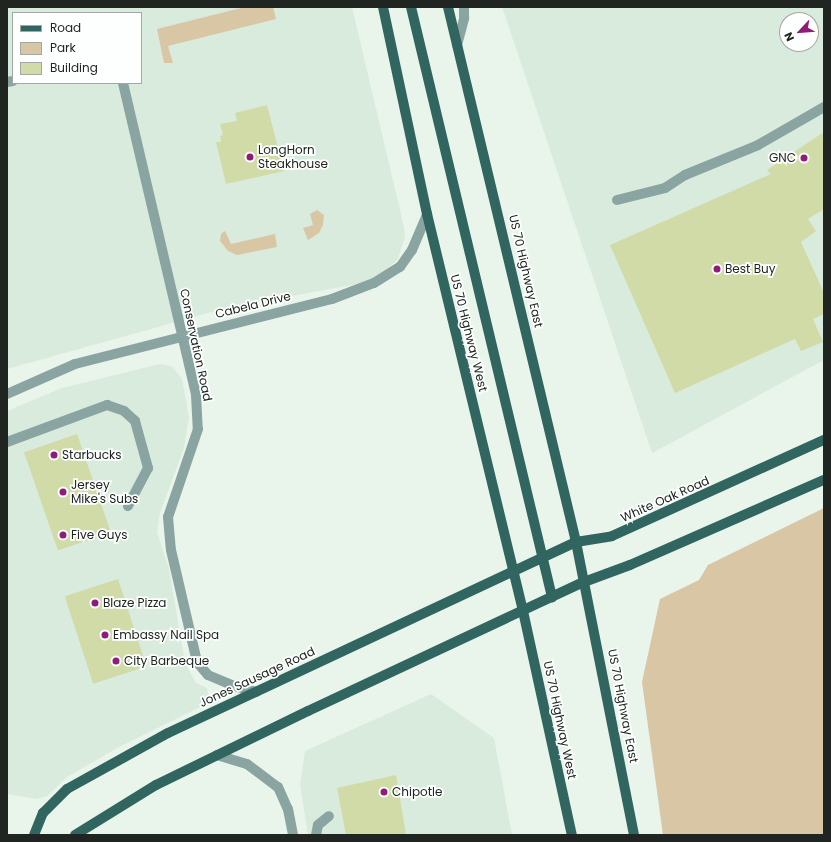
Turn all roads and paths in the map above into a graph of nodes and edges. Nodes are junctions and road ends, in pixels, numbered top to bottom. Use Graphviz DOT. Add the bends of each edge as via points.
graph roads {
  1 [pos="382,7"];
  2 [pos="411,7"];
  3 [pos="448,7"];
  4 [pos="464,7"];
  5 [pos="457,44"];
  6 [pos="123,84"];
  7 [pos="824,107"];
  8 [pos="617,200"];
  9 [pos="427,214"];
  10 [pos="182,337"];
  11 [pos="7,394"];
  12 [pos="824,440"];
  13 [pos="7,442"];
  14 [pos="824,480"];
  15 [pos="128,506"];
  16 [pos="576,542"];
  17 [pos="541,559"];
  18 [pos="513,572"];
  19 [pos="584,582"];
  20 [pos="552,597"];
  21 [pos="522,611"];
  22 [pos="256,692"];
  23 [pos="217,755"];
  24 [pos="329,816"];
  25 [pos="34,835"];
  26 [pos="75,835"];
  27 [pos="293,835"];
  28 [pos="316,835"];
  29 [pos="572,835"];
  30 [pos="634,835"];
  1 -- 9 [label="main road, US 70 Highway West"];
  2 -- 17 [label="main road"];
  3 -- 5 [label="main road, US 70 Highway East"];
  4 -- 5 [label="street" via="464,18"];
  5 -- 16 [label="main road, US 70 Highway East"];
  6 -- 10 [label="street, Conservation Road"];
  7 -- 8 [label="street" via="758,145 684,175 665,188"];
  9 -- 10 [label="street, Cabela Drive" via="412,250 400,267 374,283 332,299"];
  9 -- 18 [label="main road, US 70 Highway West"];
  10 -- 11 [label="street, Cabela Drive" via="75,364"];
  10 -- 22 [label="street, Conservation Road" via="196,394 198,429 168,517 171,550 198,662 208,675"];
  12 -- 16 [label="main road, White Oak Road" via="631,529 612,536"];
  13 -- 15 [label="street" via="107,405 124,411 135,421 148,468"];
  14 -- 19 [label="main road" via="630,565"];
  16 -- 17 [label="main road, White Oak Road"];
  16 -- 19 [label="main road, US 70 Highway East"];
  17 -- 18 [label="main road, White Oak Road"];
  17 -- 20 [label="main road"];
  18 -- 21 [label="main road, US 70 Highway West"];
  18 -- 22 [label="main road, Jones Sausage Road"];
  19 -- 20 [label="main road"];
  19 -- 30 [label="main road, US 70 Highway East"];
  20 -- 21 [label="main road"];
  21 -- 23 [label="main road"];
  21 -- 29 [label="main road, US 70 Highway West"];
  22 -- 25 [label="main road, Jones Sausage Road" via="168,733 67,789 43,813"];
  23 -- 26 [label="main road" via="156,785"];
  23 -- 27 [label="street" via="247,764 278,787 288,809"];
  24 -- 28 [label="street" via="318,825"];
}
